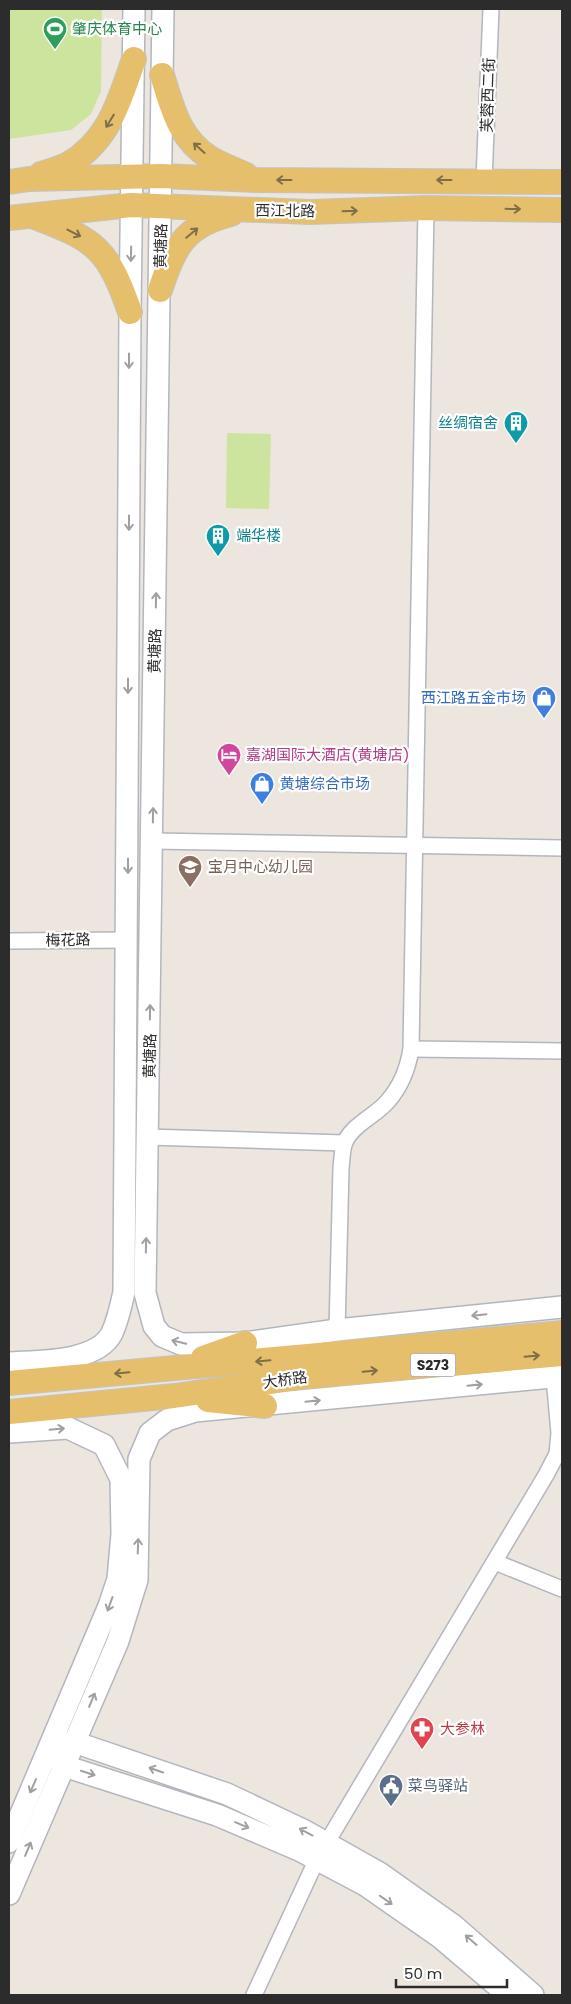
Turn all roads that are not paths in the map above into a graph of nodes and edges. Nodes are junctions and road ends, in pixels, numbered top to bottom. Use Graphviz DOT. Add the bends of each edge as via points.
graph roads {
  1 [pos="134,9"];
  2 [pos="163,9"];
  3 [pos="491,9"];
  4 [pos="134,60"];
  5 [pos="162,74"];
  6 [pos="132,176"];
  7 [pos="162,176"];
  8 [pos="19,180"];
  9 [pos="257,180"];
  10 [pos="311,180"];
  11 [pos="484,180"];
  12 [pos="562,182"];
  13 [pos="131,205"];
  14 [pos="161,206"];
  15 [pos="426,208"];
  16 [pos="249,210"];
  17 [pos="562,210"];
  18 [pos="310,212"];
  19 [pos="19,217"];
  20 [pos="160,290"];
  21 [pos="130,312"];
  22 [pos="153,841"];
  23 [pos="415,846"];
  24 [pos="562,848"];
  25 [pos="127,940"];
  26 [pos="9,941"];
  27 [pos="412,1049"];
  28 [pos="562,1050"];
  29 [pos="148,1137"];
  30 [pos="344,1143"];
  31 [pos="135,1293"];
  32 [pos="562,1307"];
  33 [pos="337,1330"];
  34 [pos="562,1334"];
  35 [pos="244,1343"];
  36 [pos="562,1354"];
  37 [pos="308,1367"];
  38 [pos="171,1370"];
  39 [pos="13,1376"];
  40 [pos="558,1377"];
  41 [pos="174,1396"];
  42 [pos="264,1406"];
  43 [pos="56,1407"];
  44 [pos="9,1412"];
  45 [pos="9,1421"];
  46 [pos="9,1432"];
  47 [pos="495,1562"];
  48 [pos="562,1589"];
  49 [pos="74,1742"];
  50 [pos="50,1746"];
  51 [pos="64,1766"];
  52 [pos="9,1842"];
  53 [pos="321,1851"];
  54 [pos="9,1894"];
  55 [pos="254,1995"];
  56 [pos="508,1995"];
  57 [pos="533,1995"];
  1 -- 4 [label="street, 黄塘路"];
  2 -- 5 [label="street, 黄塘路"];
  3 -- 11 [label="street, 芙蓉西二街"];
  4 -- 6 [label="street, 黄塘路"];
  4 -- 8 [label="main road, one-way" via="117,110 95,142 66,165"];
  5 -- 7 [label="street, 黄塘路"];
  9 -- 5 [label="main road, one-way" via="210,158 184,133"];
  6 -- 7 [label="main road, 西江北路"];
  6 -- 8 [label="main road, 西江北路"];
  6 -- 13 [label="street, 黄塘路"];
  7 -- 9 [label="main road, 西江北路"];
  7 -- 14 [label="street, 黄塘路"];
  10 -- 9 [label="main road, 西江北路, one-way"];
  11 -- 10 [label="main road, 西江北路, one-way"];
  10 -- 18 [label="main road"];
  11 -- 12 [label="main road, 西江北路"];
  13 -- 14 [label="main road, 西江北路"];
  13 -- 19 [label="main road, 西江北路"];
  13 -- 21 [label="street, 黄塘路, one-way"];
  14 -- 16 [label="main road, 西江北路"];
  14 -- 20 [label="street, 黄塘路"];
  15 -- 17 [label="main road, 西江北路, one-way"];
  18 -- 15 [label="main road, 西江北路, one-way"];
  15 -- 23 [label="street"];
  16 -- 18 [label="main road, 西江北路"];
  20 -- 16 [label="main road, one-way" via="171,258 190,233 217,218"];
  19 -- 21 [label="main road, one-way" via="66,229 96,248 109,262"];
  22 -- 20 [label="street, 黄塘路, one-way"];
  21 -- 25 [label="street, 黄塘路, one-way"];
  22 -- 23 [label="street"];
  29 -- 22 [label="street, 黄塘路, one-way"];
  23 -- 24 [label="street"];
  23 -- 27 [label="street"];
  25 -- 26 [label="street, 梅花路"];
  25 -- 31 [label="street, 黄塘路"];
  27 -- 28 [label="street"];
  27 -- 30 [label="street" via="408,1068 388,1101 357,1127"];
  29 -- 30 [label="street"];
  31 -- 29 [label="street, 黄塘路, one-way"];
  30 -- 33 [label="street"];
  35 -- 31 [label="street, one-way" via="181,1344 162,1336"];
  31 -- 39 [label="street" via="119,1314 111,1335 98,1348"];
  32 -- 33 [label="street, one-way"];
  33 -- 35 [label="street"];
  34 -- 37 [label="main road, 大桥路 / S273"];
  35 -- 38 [label="main road"];
  37 -- 36 [label="main road, 大桥路 / S273, one-way"];
  37 -- 38 [label="main road, 大桥路 / S273, one-way"];
  37 -- 41 [label="main road, 大桥路 / S273"];
  38 -- 39 [label="main road, 大桥路 / S273, one-way"];
  42 -- 40 [label="street, one-way"];
  40 -- 47 [label="street" via="557,1454"];
  41 -- 42 [label="main road"];
  41 -- 43 [label="main road, 大桥路 / S273"];
  49 -- 42 [label="street, one-way" via="118,1641 136,1580 139,1459 150,1433 167,1420 195,1411"];
  43 -- 44 [label="main road, 大桥路 / S273"];
  43 -- 45 [label="street"];
  46 -- 50 [label="street, one-way" via="68,1428 104,1445 121,1479 122,1534 118,1578"];
  47 -- 48 [label="street"];
  47 -- 53 [label="street"];
  49 -- 50 [label="street"];
  49 -- 51 [label="street"];
  53 -- 49 [label="street, one-way" via="303,1830 227,1794"];
  50 -- 51 [label="street"];
  50 -- 52 [label="street, one-way"];
  51 -- 53 [label="street, one-way" via="217,1815 299,1850"];
  54 -- 51 [label="street, one-way"];
  53 -- 55 [label="street"];
  53 -- 56 [label="street, one-way" via="441,1938"];
  57 -- 53 [label="street, one-way" via="453,1925 381,1874"];
}
